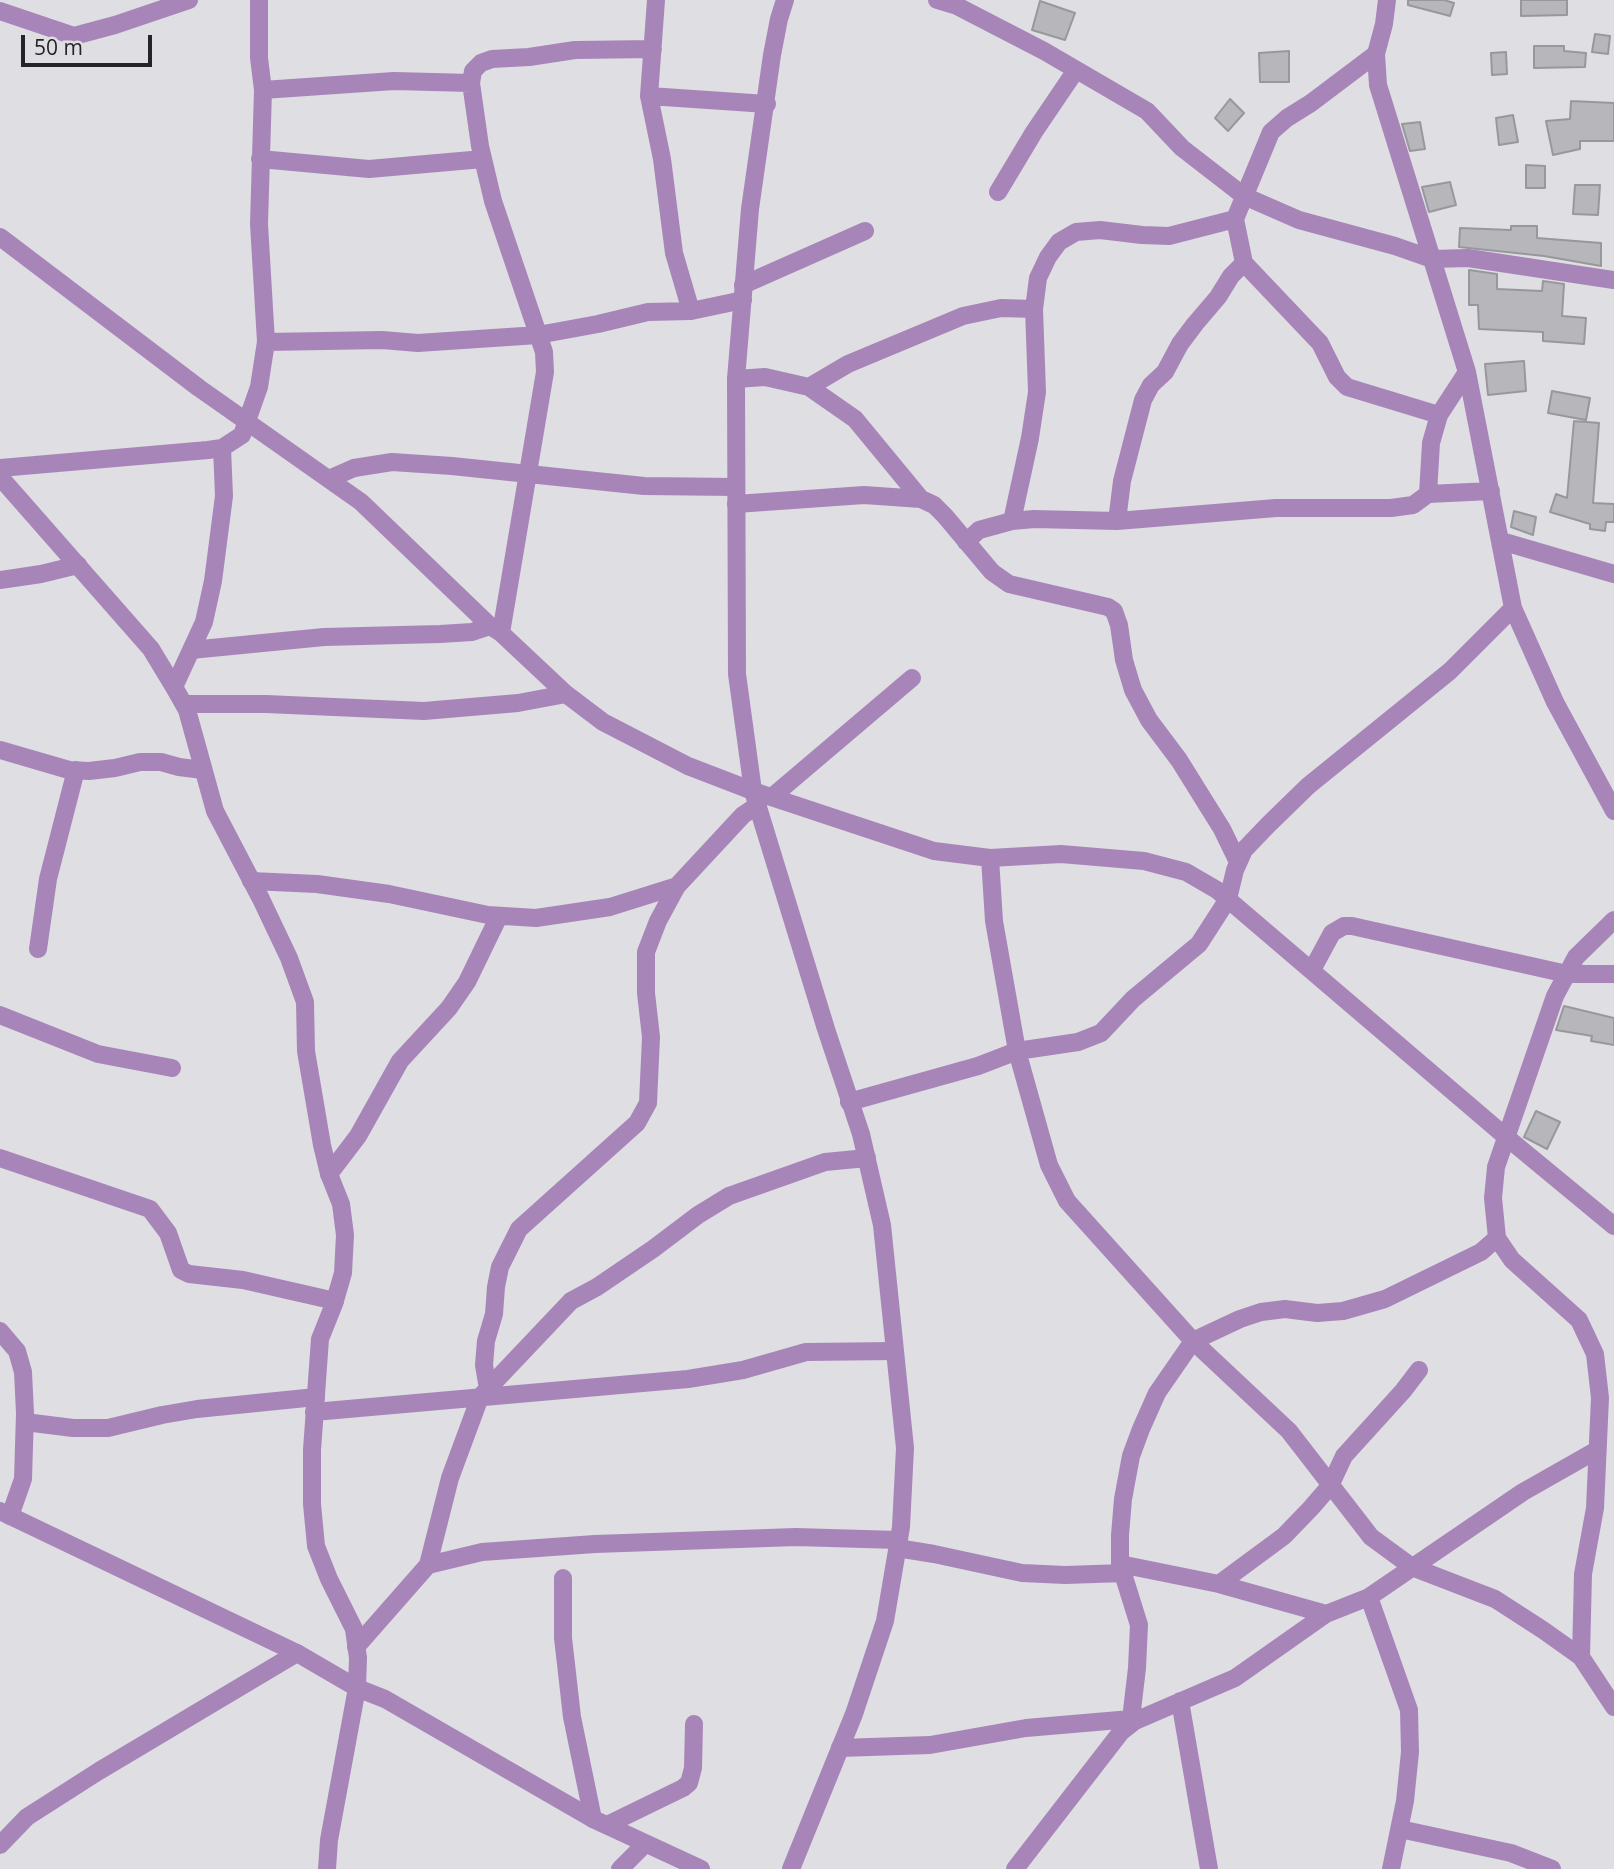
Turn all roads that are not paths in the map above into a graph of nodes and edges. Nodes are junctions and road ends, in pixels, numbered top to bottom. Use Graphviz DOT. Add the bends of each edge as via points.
graph roads {
  1 [pos="189,0"];
  2 [pos="259,0"];
  3 [pos="656,0"];
  4 [pos="785,0"];
  5 [pos="937,0"];
  6 [pos="1387,0"];
  7 [pos="0,11"];
  8 [pos="653,50"];
  9 [pos="1376,54"];
  10 [pos="1076,70"];
  11 [pos="471,83"];
  12 [pos="263,90"];
  13 [pos="649,96"];
  14 [pos="767,104"];
  15 [pos="260,159"];
  16 [pos="483,159"];
  17 [pos="998,192"];
  18 [pos="1244,196"];
  19 [pos="1236,219"];
  20 [pos="865,231"];
  21 [pos="0,237"];
  22 [pos="1432,259"];
  23 [pos="1244,263"];
  24 [pos="1614,280"];
  25 [pos="743,293"];
  26 [pos="1034,309"];
  27 [pos="691,311"];
  28 [pos="538,335"];
  29 [pos="266,342"];
  30 [pos="1468,372"];
  31 [pos="736,379"];
  32 [pos="809,387"];
  33 [pos="1439,415"];
  34 [pos="247,420"];
  35 [pos="222,448"];
  36 [pos="0,468"];
  37 [pos="530,474"];
  38 [pos="0,477"];
  39 [pos="329,478"];
  40 [pos="1490,491"];
  41 [pos="1427,494"];
  42 [pos="735,496"];
  43 [pos="921,499"];
  44 [pos="1117,521"];
  45 [pos="1012,522"];
  46 [pos="1501,541"];
  47 [pos="966,542"];
  48 [pos="78,565"];
  49 [pos="1614,574"];
  50 [pos="0,580"];
  51 [pos="1513,608"];
  52 [pos="496,630"];
  53 [pos="191,650"];
  54 [pos="912,678"];
  55 [pos="174,687"];
  56 [pos="566,694"];
  57 [pos="184,704"];
  58 [pos="0,750"];
  59 [pos="76,770"];
  60 [pos="203,770"];
  61 [pos="761,797"];
  62 [pos="1614,809"];
  63 [pos="990,858"];
  64 [pos="1238,863"];
  65 [pos="251,881"];
  66 [pos="677,887"];
  67 [pos="1227,899"];
  68 [pos="499,916"];
  69 [pos="1614,920"];
  70 [pos="38,949"];
  71 [pos="1312,970"];
  72 [pos="1567,974"];
  73 [pos="1614,974"];
  74 [pos="0,1015"];
  75 [pos="1017,1051"];
  76 [pos="172,1068"];
  77 [pos="849,1102"];
  78 [pos="1505,1136"];
  79 [pos="0,1158"];
  80 [pos="867,1158"];
  81 [pos="329,1174"];
  82 [pos="1614,1226"];
  83 [pos="1497,1238"];
  84 [pos="335,1301"];
  85 [pos="0,1331"];
  86 [pos="1193,1341"];
  87 [pos="894,1351"];
  88 [pos="1419,1370"];
  89 [pos="484,1393"];
  90 [pos="315,1405"];
  91 [pos="25,1422"];
  92 [pos="1606,1426"];
  93 [pos="1597,1450"];
  94 [pos="1330,1486"];
  95 [pos="5,1513"];
  96 [pos="897,1544"];
  97 [pos="428,1565"];
  98 [pos="1412,1567"];
  99 [pos="1122,1569"];
  100 [pos="563,1578"];
  101 [pos="1219,1584"];
  102 [pos="1369,1597"];
  103 [pos="1326,1614"];
  104 [pos="356,1647"];
  105 [pos="296,1653"];
  106 [pos="1581,1657"];
  107 [pos="356,1688"];
  108 [pos="1180,1701"];
  109 [pos="1614,1707"];
  110 [pos="1133,1720"];
  111 [pos="694,1724"];
  112 [pos="841,1748"];
  113 [pos="600,1822"];
  114 [pos="1400,1829"];
  115 [pos="645,1844"];
  116 [pos="0,1845"];
  117 [pos="327,1869"];
  118 [pos="620,1869"];
  119 [pos="701,1869"];
  120 [pos="791,1869"];
  121 [pos="1016,1869"];
  122 [pos="1209,1869"];
  123 [pos="1391,1869"];
  124 [pos="1552,1869"];
  1 -- 7 [label="street" via="74,36"];
  2 -- 12 [label="street"];
  3 -- 8 [label="street"];
  4 -- 14 [label="street" via="776,31"];
  5 -- 10 [label="street"];
  6 -- 9 [label="street"];
  8 -- 11 [label="street" via="575,50 492,59 473,71"];
  8 -- 13 [label="street"];
  9 -- 18 [label="street" via="1271,132"];
  9 -- 22 [label="street" via="1378,85"];
  10 -- 17 [label="street"];
  10 -- 18 [label="street" via="1147,111 1182,148"];
  11 -- 12 [label="street" via="367,82"];
  11 -- 16 [label="street"];
  12 -- 15 [label="street"];
  13 -- 14 [label="street"];
  13 -- 27 [label="street" via="674,253"];
  14 -- 25 [label="street" via="750,209"];
  15 -- 16 [label="street" via="369,169"];
  15 -- 29 [label="street"];
  16 -- 28 [label="street"];
  18 -- 19 [label="street"];
  18 -- 22 [label="street" via="1300,220"];
  19 -- 23 [label="street"];
  19 -- 26 [label="street" via="1169,236 1076,232 1048,257 1038,278"];
  20 -- 25 [label="street"];
  21 -- 34 [label="street"];
  22 -- 24 [label="street" via="1468,258"];
  22 -- 30 [label="street"];
  23 -- 33 [label="street" via="1320,343 1347,387"];
  23 -- 44 [label="street" via="1180,344 1165,372 1150,385 1122,481"];
  25 -- 27 [label="street"];
  25 -- 31 [label="street"];
  26 -- 32 [label="street" via="1001,308 963,316 848,364"];
  26 -- 45 [label="street" via="1037,392"];
  27 -- 28 [label="street" via="648,312"];
  28 -- 29 [label="street" via="418,342"];
  28 -- 37 [label="street" via="545,372"];
  29 -- 34 [label="street" via="259,387"];
  30 -- 33 [label="street"];
  30 -- 40 [label="street"];
  31 -- 32 [label="street" via="765,377"];
  31 -- 42 [label="street"];
  32 -- 43 [label="street" via="855,419"];
  33 -- 41 [label="street" via="1431,443"];
  34 -- 35 [label="street" via="242,435"];
  34 -- 39 [label="street"];
  35 -- 36 [label="street"];
  35 -- 53 [label="street" via="220,539 204,622"];
  37 -- 39 [label="street" via="392,462 354,468"];
  37 -- 42 [label="street"];
  37 -- 52 [label="street"];
  38 -- 48 [label="street"];
  39 -- 52 [label="street" via="361,502"];
  40 -- 41 [label="street"];
  40 -- 46 [label="street"];
  41 -- 44 [label="street" via="1413,505 1391,508 1276,508"];
  42 -- 43 [label="street"];
  42 -- 61 [label="street" via="737,674"];
  43 -- 47 [label="street" via="946,516"];
  44 -- 45 [label="street"];
  45 -- 47 [label="street" via="979,530"];
  46 -- 49 [label="street"];
  46 -- 51 [label="street"];
  47 -- 64 [label="street" via="1009,584 1114,611 1133,690 1222,829"];
  48 -- 50 [label="street"];
  48 -- 55 [label="street" via="151,649"];
  51 -- 62 [label="street" via="1555,702"];
  51 -- 64 [label="street" via="1450,671 1308,786 1244,850"];
  52 -- 53 [label="street" via="324,637"];
  52 -- 56 [label="street"];
  53 -- 55 [label="street"];
  54 -- 61 [label="street"];
  55 -- 57 [label="street"];
  56 -- 57 [label="street" via="424,711"];
  56 -- 61 [label="street" via="603,722"];
  57 -- 60 [label="street"];
  58 -- 59 [label="street"];
  59 -- 60 [label="street" via="140,762"];
  59 -- 70 [label="street" via="48,879"];
  60 -- 65 [label="street" via="215,811"];
  61 -- 63 [label="street" via="934,851"];
  61 -- 66 [label="street"];
  61 -- 77 [label="street"];
  63 -- 67 [label="street" via="1061,854 1144,861 1186,872"];
  63 -- 75 [label="street" via="994,921"];
  64 -- 67 [label="street"];
  65 -- 68 [label="street" via="389,894"];
  65 -- 81 [label="street" via="305,1002 306,1051"];
  66 -- 68 [label="street" via="610,907 536,918"];
  66 -- 89 [label="street" via="646,952 651,1037 648,1103 637,1123 519,1229 500,1267 486,1341"];
  67 -- 71 [label="street"];
  67 -- 75 [label="street" via="1199,943 1101,1033 1078,1042"];
  68 -- 81 [label="street" via="467,982 400,1061 358,1136"];
  69 -- 72 [label="street" via="1576,957"];
  71 -- 72 [label="street" via="1332,933 1352,926"];
  71 -- 78 [label="street"];
  72 -- 73 [label="street"];
  72 -- 78 [label="street"];
  74 -- 76 [label="street" via="97,1054"];
  75 -- 77 [label="street"];
  75 -- 86 [label="street" via="1049,1165 1067,1200"];
  77 -- 80 [label="street"];
  78 -- 82 [label="street"];
  78 -- 83 [label="street" via="1493,1198"];
  79 -- 84 [label="street" via="150,1209 168,1233 181,1270 189,1274 243,1280"];
  80 -- 87 [label="street" via="882,1225"];
  80 -- 89 [label="street" via="825,1162 719,1202 571,1301"];
  81 -- 84 [label="street" via="341,1204 345,1235 343,1273"];
  83 -- 86 [label="street" via="1481,1252 1385,1298 1343,1311 1261,1312"];
  83 -- 92 [label="street" via="1512,1260 1579,1320 1595,1354"];
  84 -- 90 [label="street" via="320,1339"];
  85 -- 91 [label="street" via="17,1351 23,1372"];
  86 -- 94 [label="street" via="1289,1431"];
  86 -- 99 [label="street" via="1157,1393 1132,1456 1123,1499"];
  87 -- 89 [label="street" via="806,1352 688,1379"];
  87 -- 96 [label="street" via="905,1448"];
  88 -- 94 [label="street" via="1344,1457"];
  89 -- 90 [label="street"];
  89 -- 97 [label="street" via="450,1478"];
  90 -- 91 [label="street" via="197,1409 108,1428"];
  90 -- 104 [label="street" via="312,1504 316,1546 354,1629"];
  91 -- 95 [label="street" via="23,1479"];
  92 -- 93 [label="street"];
  93 -- 98 [label="street" via="1523,1492"];
  93 -- 106 [label="street" via="1594,1523 1583,1574"];
  94 -- 98 [label="street" via="1371,1537"];
  94 -- 101 [label="street" via="1284,1536"];
  95 -- 105 [label="street"];
  96 -- 97 [label="street" via="796,1537 595,1544 482,1552"];
  96 -- 99 [label="street" via="1022,1573 1065,1575"];
  96 -- 112 [label="street" via="885,1621"];
  97 -- 104 [label="street"];
  98 -- 102 [label="street"];
  98 -- 106 [label="street" via="1495,1599"];
  99 -- 101 [label="street"];
  99 -- 110 [label="street" via="1139,1625"];
  100 -- 113 [label="street" via="569,1690"];
  101 -- 103 [label="street"];
  102 -- 103 [label="street"];
  102 -- 114 [label="street" via="1409,1710 1410,1752"];
  103 -- 108 [label="street" via="1236,1678"];
  104 -- 107 [label="street"];
  105 -- 107 [label="street"];
  105 -- 116 [label="street" via="27,1817"];
  106 -- 109 [label="street"];
  107 -- 113 [label="street" via="385,1699"];
  107 -- 117 [label="street"];
  108 -- 110 [label="street"];
  108 -- 122 [label="street"];
  110 -- 112 [label="street" via="1026,1728 930,1745"];
  110 -- 121 [label="street"];
  111 -- 113 [label="street" via="689,1783"];
  112 -- 120 [label="street"];
  113 -- 115 [label="street"];
  114 -- 123 [label="street"];
  114 -- 124 [label="street" via="1511,1853"];
  115 -- 118 [label="street"];
  115 -- 119 [label="street"];
}
